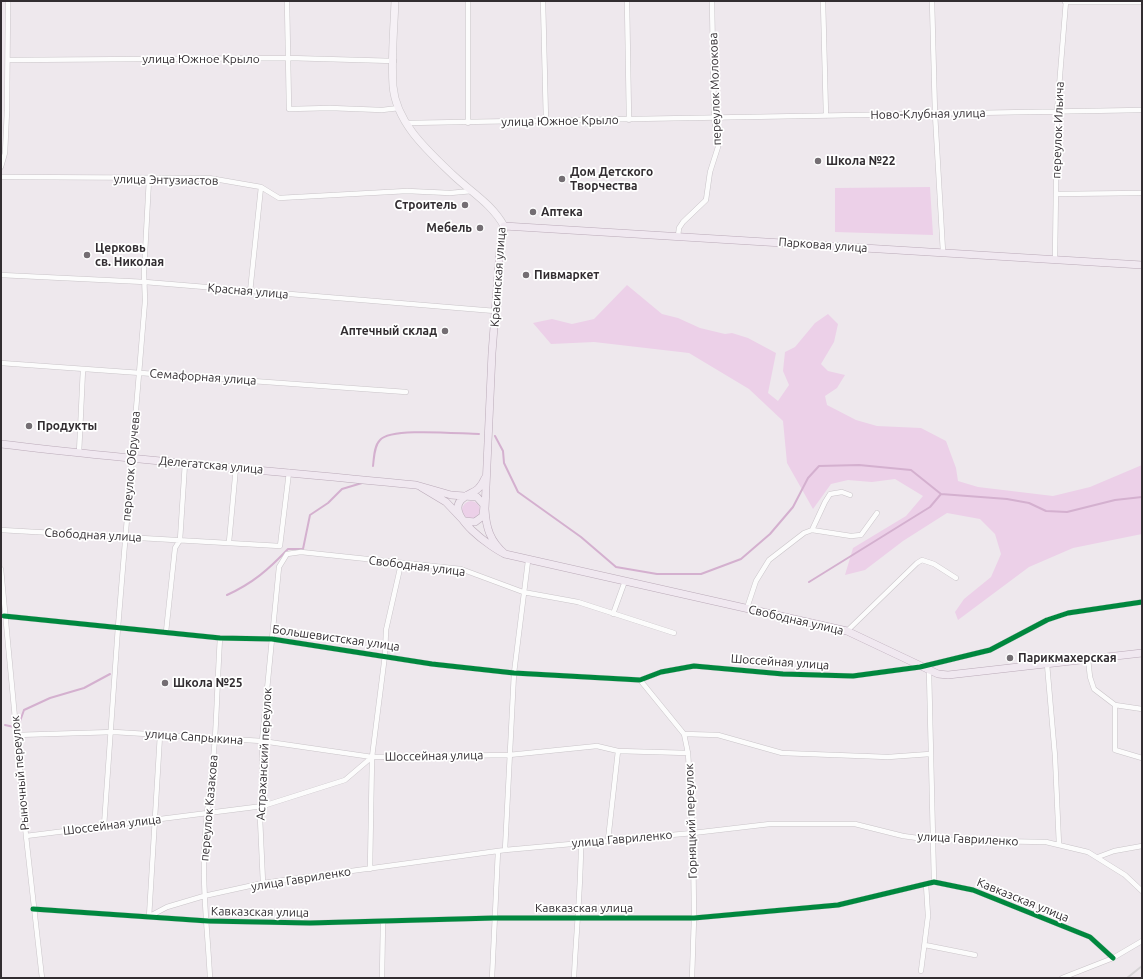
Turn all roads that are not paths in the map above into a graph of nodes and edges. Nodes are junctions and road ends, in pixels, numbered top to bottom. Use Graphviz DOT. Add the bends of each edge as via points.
graph roads {
  1 [pos="8,1"];
  2 [pos="287,1"];
  3 [pos="395,1"];
  4 [pos="468,1"];
  5 [pos="543,1"];
  6 [pos="627,1"];
  7 [pos="712,1"];
  8 [pos="823,1"];
  9 [pos="932,1"];
  10 [pos="1066,1"];
  11 [pos="1142,2"];
  12 [pos="289,58"];
  13 [pos="8,60"];
  14 [pos="394,61"];
  15 [pos="399,108"];
  16 [pos="1142,110"];
  17 [pos="1057,112"];
  18 [pos="935,114"];
  19 [pos="826,116"];
  20 [pos="714,118"];
  21 [pos="629,120"];
  22 [pos="546,122"];
  23 [pos="406,123"];
  24 [pos="468,123"];
  25 [pos="1,167"];
  26 [pos="1,177"];
  27 [pos="149,179"];
  28 [pos="261,187"];
  29 [pos="472,191"];
  30 [pos="1142,193"];
  31 [pos="1056,194"];
  32 [pos="504,226"];
  33 [pos="678,236"];
  34 [pos="943,252"];
  35 [pos="1055,259"];
  36 [pos="1142,265"];
  37 [pos="1,275"];
  38 [pos="145,282"];
  39 [pos="250,292"];
  40 [pos="495,311"];
  41 [pos="1,363"];
  42 [pos="83,369"];
  43 [pos="139,372"];
  44 [pos="406,392"];
  45 [pos="1,444"];
  46 [pos="79,453"];
  47 [pos="132,459"];
  48 [pos="185,463"];
  49 [pos="236,467"];
  50 [pos="289,472"];
  51 [pos="487,475"];
  52 [pos="422,486"];
  53 [pos="850,495"];
  54 [pos="467,496"];
  55 [pos="484,509"];
  56 [pos="877,513"];
  57 [pos="460,518"];
  58 [pos="1,530"];
  59 [pos="812,530"];
  60 [pos="125,537"];
  61 [pos="180,540"];
  62 [pos="229,542"];
  63 [pos="287,554"];
  64 [pos="505,554"];
  65 [pos="528,561"];
  66 [pos="401,564"];
  67 [pos="1,569"];
  68 [pos="956,578"];
  69 [pos="625,581"];
  70 [pos="523,592"];
  71 [pos="1142,602"];
  72 [pos="747,608"];
  73 [pos="613,614"];
  74 [pos="4,616"];
  75 [pos="118,627"];
  76 [pos="847,631"];
  77 [pos="166,632"];
  78 [pos="674,633"];
  79 [pos="220,638"];
  80 [pos="272,639"];
  81 [pos="1142,654"];
  82 [pos="385,655"];
  83 [pos="1088,659"];
  84 [pos="1047,664"];
  85 [pos="920,667"];
  86 [pos="929,671"];
  87 [pos="514,673"];
  88 [pos="640,680"];
  89 [pos="1115,705"];
  90 [pos="1142,709"];
  91 [pos="110,732"];
  92 [pos="684,734"];
  93 [pos="16,735"];
  94 [pos="160,735"];
  95 [pos="214,739"];
  96 [pos="262,741"];
  97 [pos="618,752"];
  98 [pos="688,753"];
  99 [pos="930,754"];
  100 [pos="509,755"];
  101 [pos="372,757"];
  102 [pos="1142,758"];
  103 [pos="263,806"];
  104 [pos="206,814"];
  105 [pos="155,820"];
  106 [pos="104,826"];
  107 [pos="693,833"];
  108 [pos="26,836"];
  109 [pos="608,840"];
  110 [pos="932,840"];
  111 [pos="581,842"];
  112 [pos="1059,846"];
  113 [pos="1142,846"];
  114 [pos="505,850"];
  115 [pos="498,851"];
  116 [pos="1098,857"];
  117 [pos="370,869"];
  118 [pos="934,882"];
  119 [pos="263,883"];
  120 [pos="926,884"];
  121 [pos="1142,891"];
  122 [pos="204,896"];
  123 [pos="33,909"];
  124 [pos="149,917"];
  125 [pos="494,918"];
  126 [pos="694,918"];
  127 [pos="576,919"];
  128 [pos="208,921"];
  129 [pos="383,921"];
  130 [pos="1142,941"];
  131 [pos="925,945"];
  132 [pos="975,955"];
  133 [pos="1112,958"];
  134 [pos="921,971"];
  135 [pos="42,978"];
  136 [pos="210,978"];
  137 [pos="382,978"];
  138 [pos="492,978"];
  139 [pos="574,978"];
  140 [pos="692,978"];
  141 [pos="1062,978"];
  1 -- 13 [label="street"];
  2 -- 12 [label="street"];
  3 -- 14 [label="main road, Красинская улица"];
  4 -- 24 [label="street"];
  5 -- 22 [label="street"];
  6 -- 21 [label="street"];
  7 -- 20 [label="street, переулок Молокова"];
  8 -- 19 [label="street"];
  9 -- 18 [label="street"];
  10 -- 11 [label="street"];
  10 -- 17 [label="street, переулок Ильича"];
  12 -- 13 [label="street, улица Южное Крыло"];
  12 -- 14 [label="street, улица Южное Крыло"];
  12 -- 15 [label="street" via="290,109"];
  13 -- 25 [label="street" via="5,153"];
  14 -- 15 [label="main road, Красинская улица" via="393,87"];
  15 -- 23 [label="main road, Красинская улица"];
  16 -- 17 [label="street, Ново-Клубная улица"];
  17 -- 18 [label="street, Ново-Клубная улица"];
  17 -- 31 [label="street, переулок Ильича"];
  18 -- 19 [label="street, Ново-Клубная улица"];
  18 -- 34 [label="street"];
  19 -- 20 [label="street, Ново-Клубная улица"];
  20 -- 21 [label="street, улица Южное Крыло"];
  20 -- 33 [label="street, переулок Молокова" via="718,147 710,172 708,196 683,222"];
  21 -- 22 [label="street, улица Южное Крыло"];
  22 -- 24 [label="street, улица Южное Крыло"];
  23 -- 24 [label="street, улица Южное Крыло"];
  23 -- 29 [label="main road, Красинская улица" via="420,142"];
  26 -- 27 [label="street, улица Энтузиастов"];
  27 -- 28 [label="street, улица Энтузиастов" via="209,178"];
  27 -- 38 [label="street, переулок Обручева"];
  28 -- 29 [label="street, улица Энтузиастов" via="279,198 407,191 450,194"];
  28 -- 39 [label="street"];
  29 -- 32 [label="main road, Красинская улица" via="488,204"];
  30 -- 31 [label="street"];
  31 -- 35 [label="street, переулок Ильича"];
  32 -- 33 [label="main road, Парковая улица"];
  32 -- 40 [label="main road, Красинская улица"];
  33 -- 34 [label="main road, Парковая улица"];
  34 -- 35 [label="main road, Парковая улица"];
  35 -- 36 [label="main road, Парковая улица"];
  37 -- 38 [label="street, Красная улица"];
  38 -- 39 [label="street, Красная улица"];
  38 -- 43 [label="street, переулок Обручева"];
  39 -- 40 [label="street, Красная улица"];
  40 -- 51 [label="main road, Красинская улица"];
  41 -- 42 [label="street, Семафорная улица"];
  42 -- 43 [label="street, Семафорная улица"];
  42 -- 46 [label="street"];
  43 -- 44 [label="street, Семафорная улица"];
  43 -- 47 [label="street, переулок Обручева"];
  45 -- 46 [label="main road, Делегатская улица"];
  46 -- 47 [label="main road, Делегатская улица"];
  47 -- 48 [label="main road, Делегатская улица"];
  47 -- 60 [label="street, переулок Обручева"];
  48 -- 49 [label="main road, Делегатская улица"];
  48 -- 61 [label="street"];
  49 -- 50 [label="main road, Делегатская улица"];
  49 -- 62 [label="street"];
  50 -- 52 [label="main road, Делегатская улица"];
  50 -- 62 [label="street, Свободная улица" via="280,546"];
  51 -- 54 [label="main road" via="480,488"];
  51 -- 55 [label="main road, Красинская улица"];
  52 -- 54 [label="main road, Делегатская улица" via="451,495"];
  52 -- 57 [label="main road, Делегатская улица" via="446,502"];
  53 -- 59 [label="street" via="842,492 830,494"];
  54 -- 55 [label="main road" via="480,499"];
  54 -- 57 [label="main road" via="458,506"];
  55 -- 57 [label="main road" via="483,516 475,522 468,523"];
  55 -- 64 [label="main road, Красинская улица" via="489,536"];
  56 -- 59 [label="street" via="861,535"];
  57 -- 64 [label="main road, Делегатская улица" via="490,545"];
  58 -- 60 [label="street, Свободная улица"];
  59 -- 72 [label="street" via="804,533 769,560 756,581"];
  60 -- 61 [label="street, Свободная улица"];
  60 -- 75 [label="street, переулок Обручева"];
  61 -- 62 [label="street, Свободная улица"];
  61 -- 77 [label="street" via="175,548"];
  63 -- 66 [label="street, Свободная улица" via="301,552"];
  63 -- 80 [label="street, Астраханский переулок" via="279,567"];
  64 -- 65 [label="main road, Свободная улица"];
  65 -- 69 [label="main road, Свободная улица"];
  65 -- 70 [label="street"];
  66 -- 70 [label="street, Свободная улица" via="461,569"];
  66 -- 82 [label="street" via="386,630"];
  67 -- 74 [label="street, Рыночный переулок"];
  68 -- 76 [label="street" via="934,564 922,560"];
  69 -- 72 [label="main road, Свободная улица"];
  69 -- 73 [label="street"];
  70 -- 73 [label="street, Свободная улица" via="578,602"];
  70 -- 87 [label="street"];
  71 -- 85 [label="street" via="1068,613 1047,620 990,650"];
  72 -- 76 [label="main road, Свободная улица"];
  73 -- 78 [label="street, Свободная улица"];
  74 -- 75 [label="street, Большевистская улица"];
  74 -- 93 [label="street, Рыночный переулок"];
  75 -- 77 [label="street, Большевистская улица"];
  75 -- 91 [label="street, переулок Обручева"];
  76 -- 85 [label="main road, Свободная улица"];
  77 -- 79 [label="street, Большевистская улица"];
  79 -- 80 [label="street, Большевистская улица"];
  79 -- 95 [label="street, переулок Казакова"];
  80 -- 82 [label="street, Большевистская улица"];
  80 -- 96 [label="street, Астраханский переулок"];
  81 -- 83 [label="main road"];
  82 -- 87 [label="street, Большевистская улица" via="432,664"];
  82 -- 101 [label="street"];
  83 -- 84 [label="main road"];
  83 -- 89 [label="street" via="1094,689"];
  84 -- 86 [label="main road" via="948,675"];
  84 -- 112 [label="street"];
  85 -- 86 [label="main road"];
  85 -- 88 [label="street, Шоссейная улица" via="853,676 783,674 694,666 662,672"];
  86 -- 99 [label="street"];
  87 -- 88 [label="street, Большевистская улица"];
  87 -- 100 [label="street"];
  88 -- 92 [label="street, Горняцкий переулок"];
  89 -- 90 [label="street"];
  89 -- 102 [label="street" via="1114,750"];
  91 -- 93 [label="street, улица Сапрыкина"];
  91 -- 94 [label="street, улица Сапрыкина"];
  91 -- 106 [label="street, переулок Обручева"];
  92 -- 98 [label="street, Горняцкий переулок"];
  92 -- 99 [label="street" via="718,735 782,752 888,758"];
  93 -- 108 [label="street, Рыночный переулок"];
  94 -- 95 [label="street, улица Сапрыкина"];
  94 -- 105 [label="street"];
  95 -- 96 [label="street, улица Сапрыкина"];
  95 -- 104 [label="street, переулок Казакова"];
  96 -- 101 [label="street, улица Сапрыкина"];
  96 -- 103 [label="street, Астраханский переулок"];
  97 -- 98 [label="street, Шоссейная улица"];
  97 -- 100 [label="street, Шоссейная улица" via="597,746"];
  97 -- 109 [label="street"];
  98 -- 107 [label="street, Горняцкий переулок"];
  99 -- 110 [label="street"];
  100 -- 101 [label="street, Шоссейная улица"];
  100 -- 114 [label="street"];
  101 -- 103 [label="street, Шоссейная улица" via="345,780"];
  101 -- 117 [label="street"];
  103 -- 104 [label="street, Шоссейная улица"];
  103 -- 119 [label="street, Астраханский переулок" via="260,818"];
  104 -- 105 [label="street, Шоссейная улица"];
  104 -- 122 [label="street, переулок Казакова"];
  105 -- 106 [label="street, Шоссейная улица"];
  105 -- 124 [label="street"];
  106 -- 108 [label="street, Шоссейная улица"];
  107 -- 109 [label="street, улица Гавриленко"];
  107 -- 110 [label="street, улица Гавриленко" via="770,824 855,824"];
  107 -- 126 [label="street, Горняцкий переулок"];
  108 -- 123 [label="street, Рыночный переулок"];
  109 -- 111 [label="street, улица Гавриленко"];
  110 -- 112 [label="street, улица Гавриленко" via="1046,842"];
  110 -- 118 [label="street"];
  111 -- 114 [label="street, улица Гавриленко"];
  111 -- 127 [label="street" via="581,880"];
  112 -- 116 [label="street, улица Гавриленко" via="1088,852"];
  113 -- 116 [label="street"];
  114 -- 115 [label="street, улица Гавриленко"];
  115 -- 117 [label="street, улица Гавриленко"];
  115 -- 125 [label="street"];
  116 -- 121 [label="street, улица Гавриленко" via="1125,875"];
  117 -- 119 [label="street, улица Гавриленко"];
  118 -- 120 [label="street, Кавказская улица"];
  118 -- 133 [label="street, Кавказская улица" via="973,890 1090,937"];
  119 -- 122 [label="street, улица Гавриленко"];
  120 -- 126 [label="street, Кавказская улица" via="838,905"];
  120 -- 131 [label="street" via="928,916"];
  122 -- 124 [label="street, улица Гавриленко" via="168,907"];
  122 -- 128 [label="street, переулок Казакова"];
  123 -- 124 [label="street, Кавказская улица"];
  123 -- 135 [label="street, Рыночный переулок"];
  124 -- 128 [label="street, Кавказская улица"];
  125 -- 127 [label="street, Кавказская улица"];
  125 -- 129 [label="street, Кавказская улица"];
  125 -- 138 [label="street"];
  126 -- 127 [label="street, Кавказская улица"];
  126 -- 140 [label="street, Горняцкий переулок"];
  127 -- 139 [label="street"];
  128 -- 129 [label="street, Кавказская улица"];
  128 -- 136 [label="street, переулок Казакова"];
  129 -- 137 [label="street"];
  130 -- 133 [label="street"];
  131 -- 132 [label="street"];
  131 -- 134 [label="street"];
  133 -- 141 [label="street"];
}
